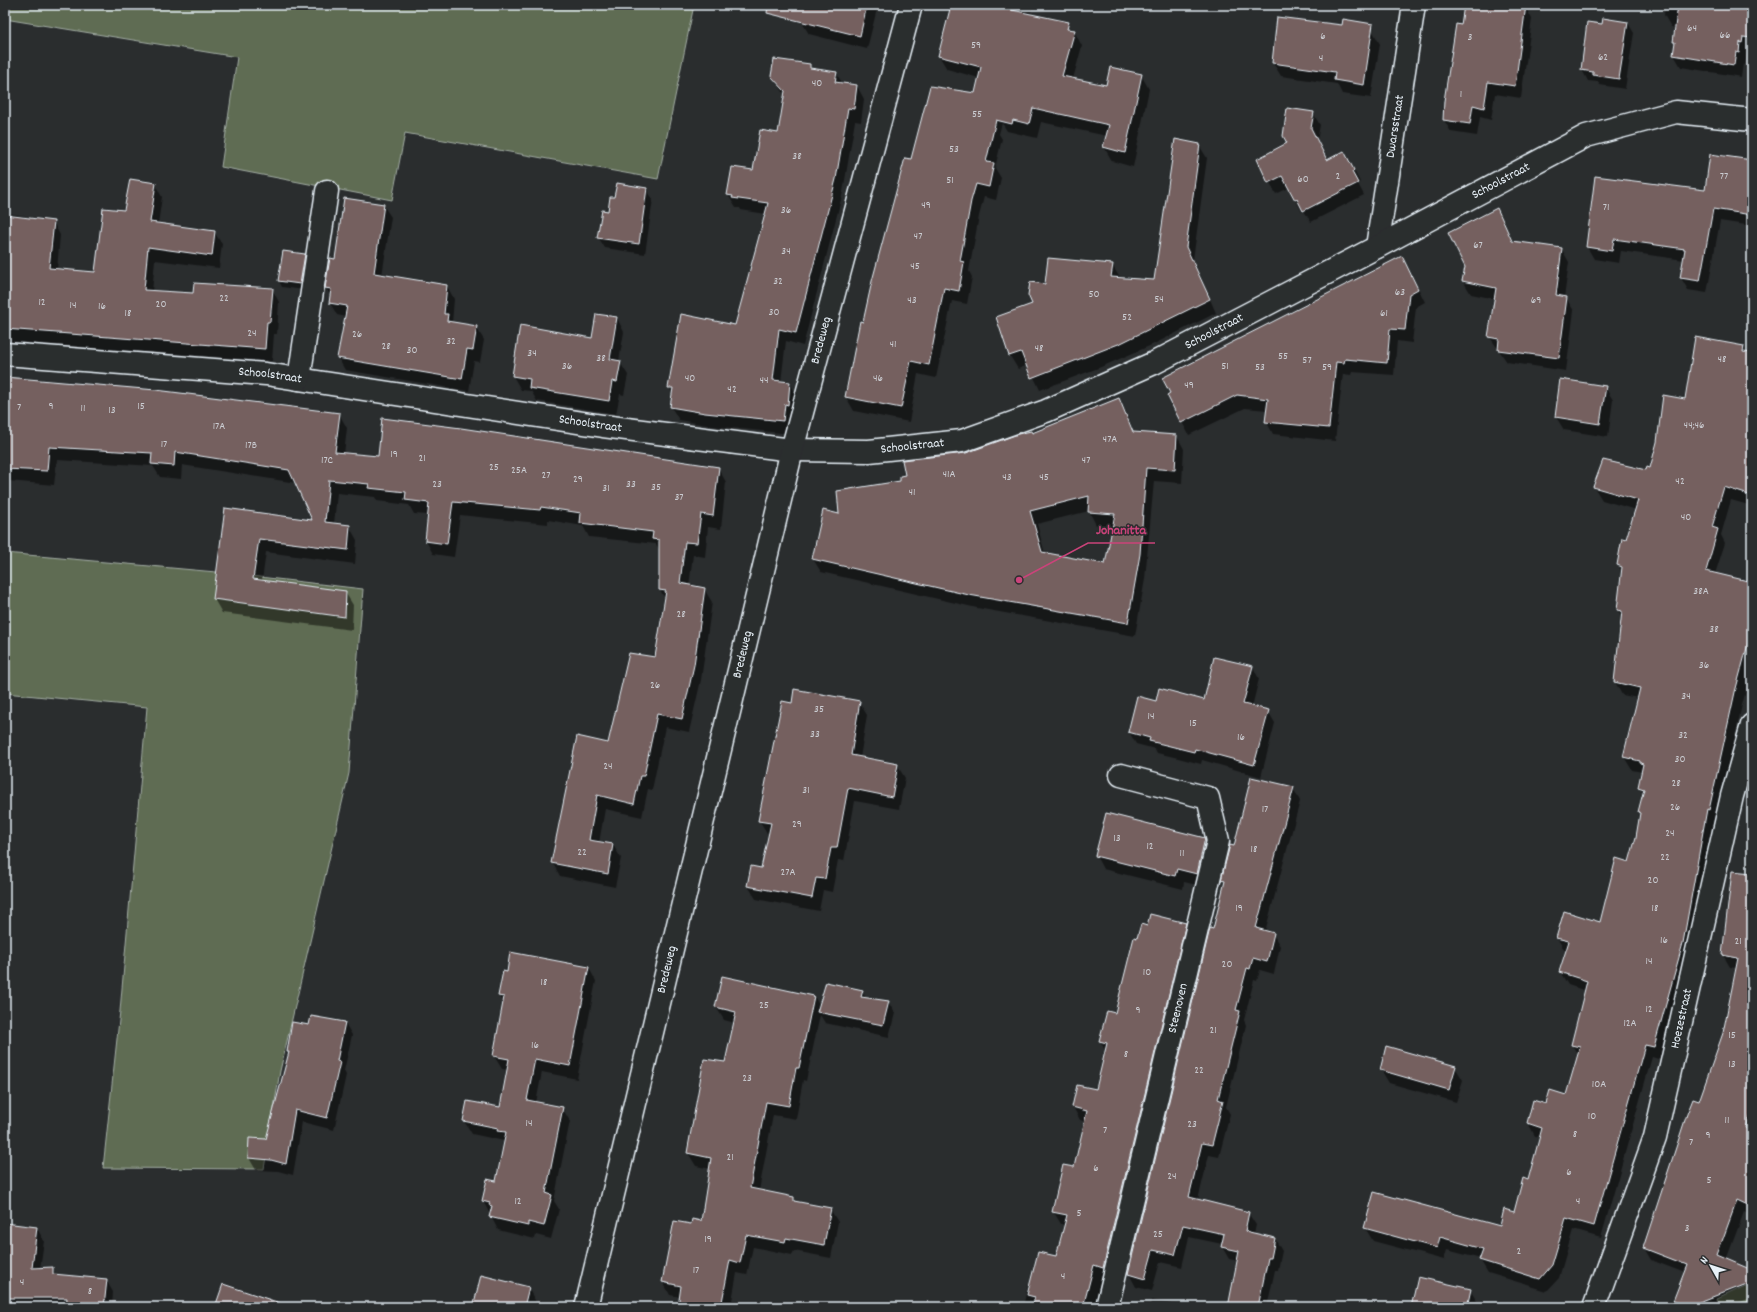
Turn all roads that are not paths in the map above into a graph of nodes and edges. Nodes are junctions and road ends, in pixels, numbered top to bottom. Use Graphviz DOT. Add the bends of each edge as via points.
graph roads {
  1 [pos="911,5"];
  2 [pos="1414,5"];
  3 [pos="1752,120"];
  4 [pos="327,191"];
  5 [pos="1377,247"];
  6 [pos="5,354"];
  7 [pos="299,379"];
  8 [pos="792,450"];
  9 [pos="1752,725"];
  10 [pos="1121,775"];
  11 [pos="586,1307"];
  12 [pos="1107,1307"];
  13 [pos="1594,1307"];
  1 -- 8 [label="street, Bredeweg"];
  2 -- 5 [label="street, Dwarsstraat"];
  3 -- 5 [label="street, Schoolstraat" via="1676,112 1586,136"];
  4 -- 7 [label="street"];
  5 -- 8 [label="street, Schoolstraat" via="1154,363 1046,411 962,441 868,452"];
  6 -- 7 [label="street, Schoolstraat" via="266,374"];
  7 -- 8 [label="street, Schoolstraat" via="603,426"];
  8 -- 11 [label="street, Bredeweg"];
  9 -- 13 [label="street, Hoezestraat" via="1732,796 1655,1137"];
  10 -- 12 [label="street, Steenoven" via="1208,798 1218,841"];
}
